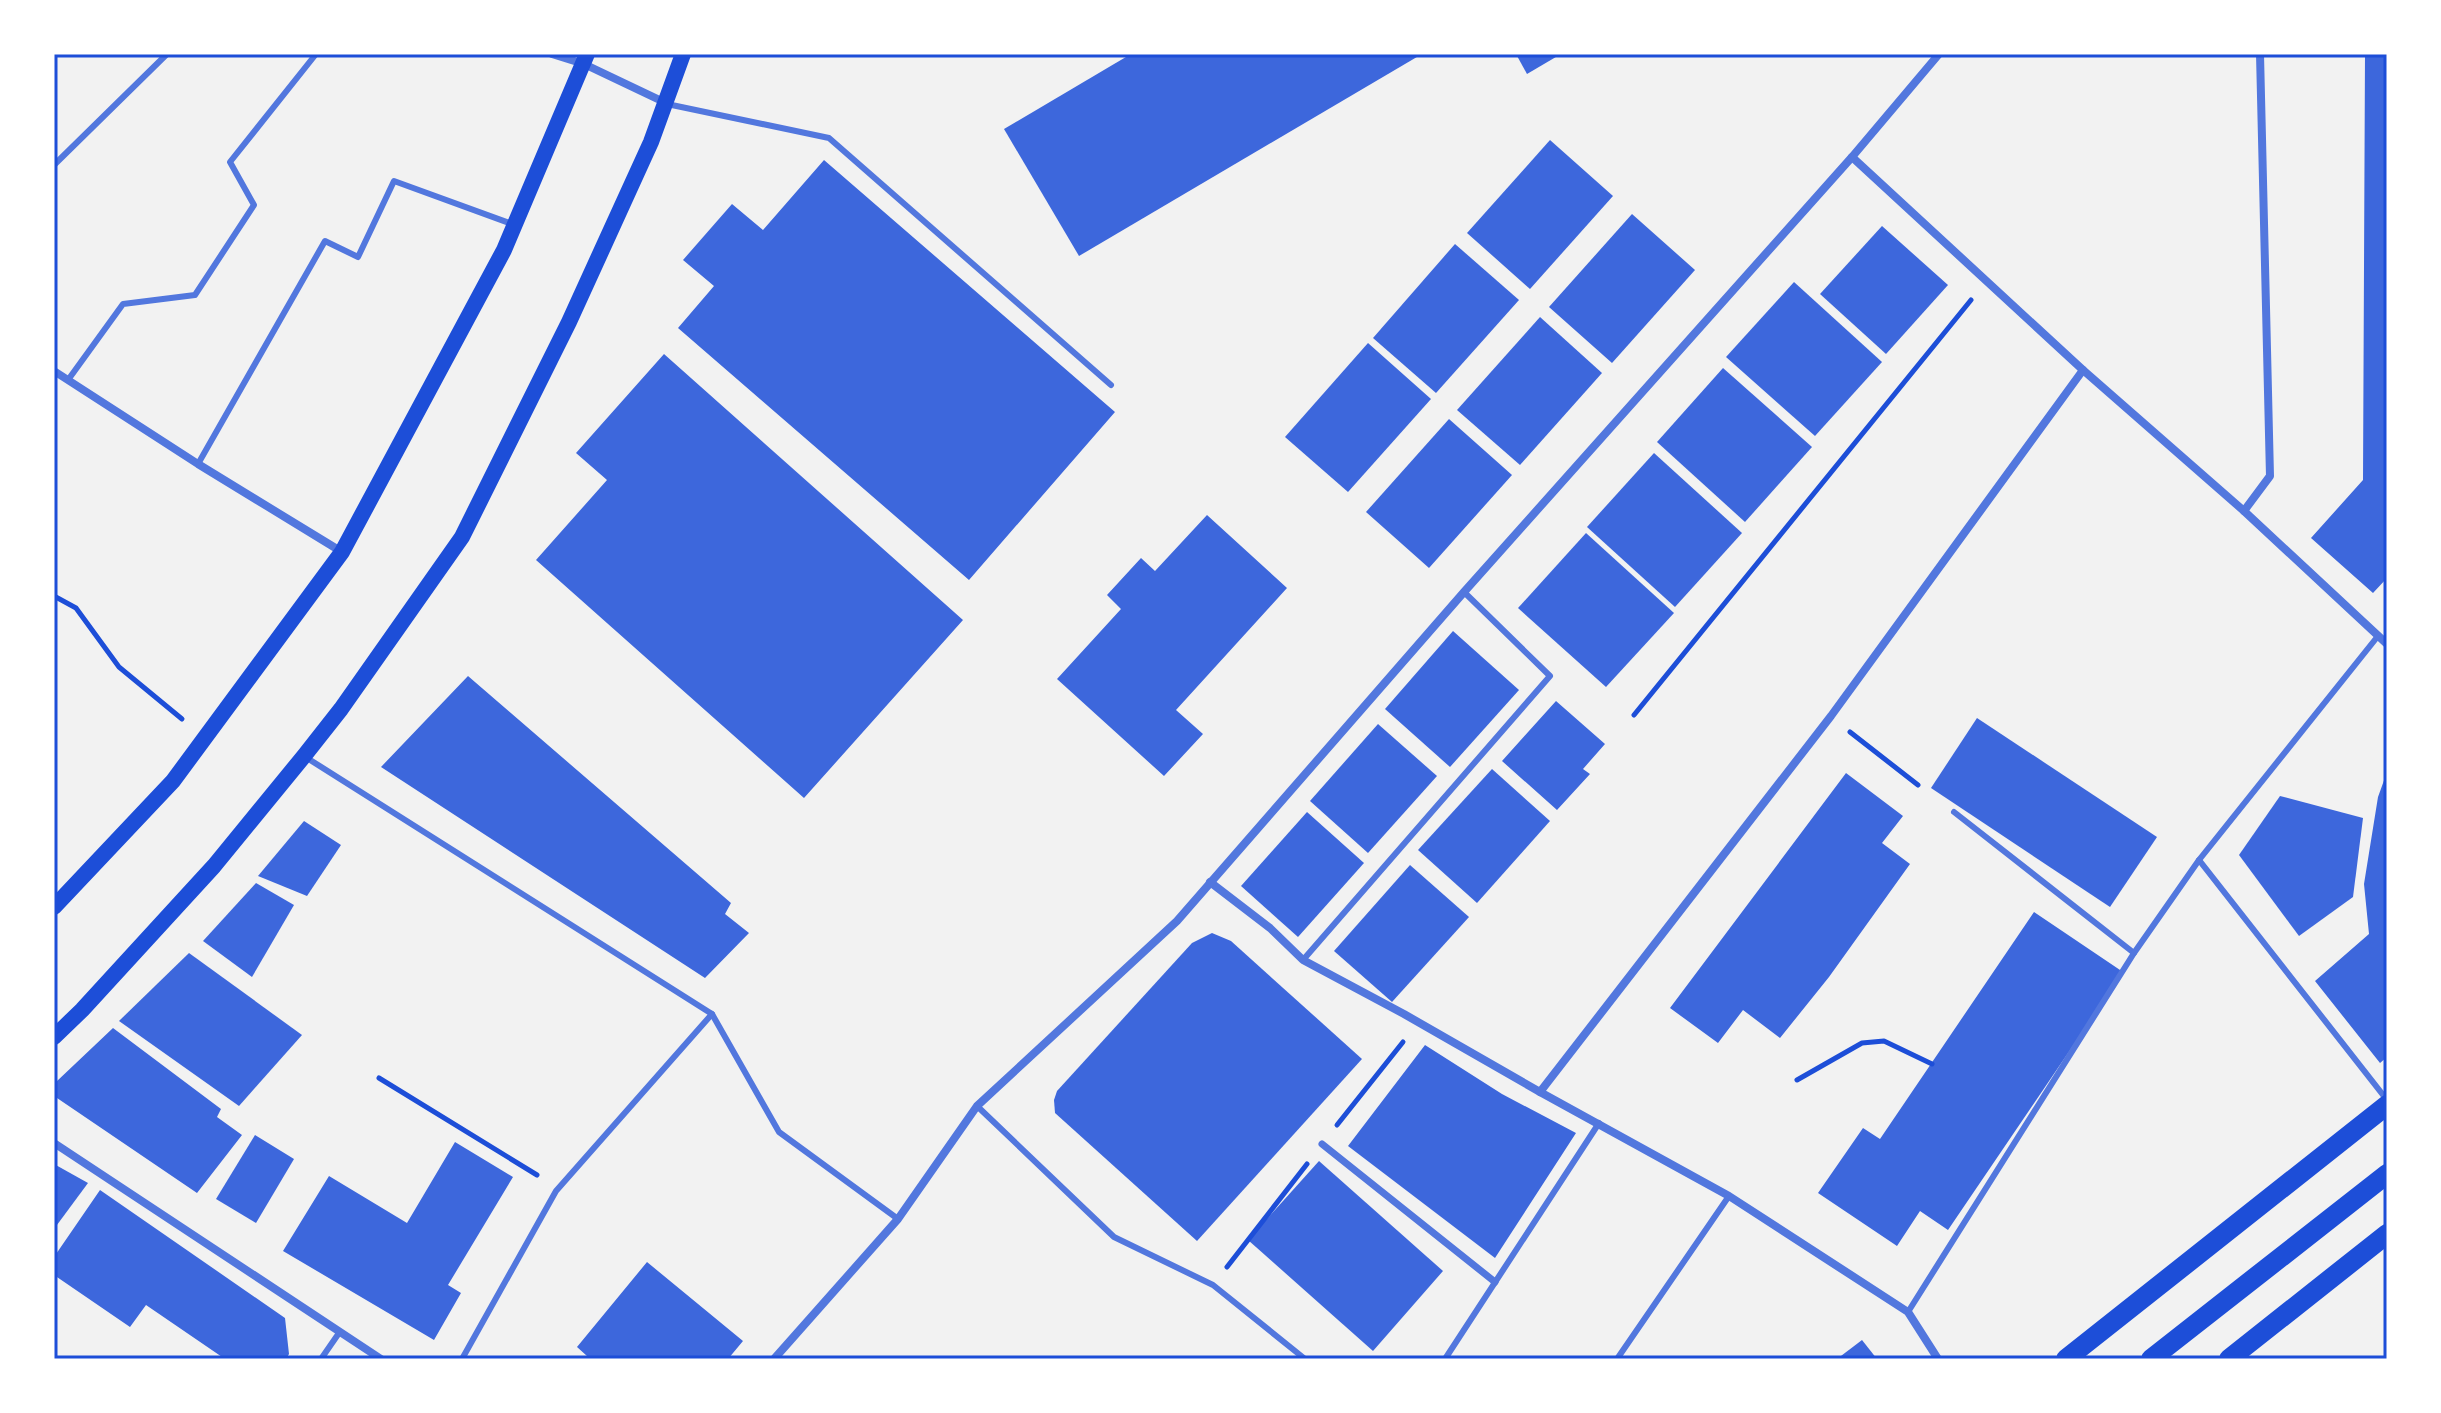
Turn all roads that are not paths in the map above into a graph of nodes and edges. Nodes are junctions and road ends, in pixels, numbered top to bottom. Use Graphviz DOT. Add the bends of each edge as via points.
graph roads {
  1 [pos="167,54"];
  2 [pos="316,54"];
  3 [pos="552,54"];
  4 [pos="683,54"];
  5 [pos="1939,54"];
  6 [pos="2260,54"];
  7 [pos="585,59"];
  8 [pos="666,104"];
  9 [pos="1852,157"];
  10 [pos="54,165"];
  11 [pos="516,226"];
  12 [pos="2083,370"];
  13 [pos="54,371"];
  14 [pos="68,380"];
  15 [pos="1111,385"];
  16 [pos="198,464"];
  17 [pos="2244,511"];
  18 [pos="342,552"];
  19 [pos="1464,592"];
  20 [pos="2387,626"];
  21 [pos="2378,636"];
  22 [pos="2387,644"];
  23 [pos="304,756"];
  24 [pos="1954,812"];
  25 [pos="2199,860"];
  26 [pos="1210,882"];
  27 [pos="54,907"];
  28 [pos="2134,953"];
  29 [pos="1303,960"];
  30 [pos="712,1014"];
  31 [pos="54,1037"];
  32 [pos="1540,1092"];
  33 [pos="2387,1103"];
  34 [pos="977,1106"];
  35 [pos="1599,1123"];
  36 [pos="54,1143"];
  37 [pos="1322,1144"];
  38 [pos="2387,1174"];
  39 [pos="1729,1196"];
  40 [pos="898,1219"];
  41 [pos="2387,1234"];
  42 [pos="1495,1282"];
  43 [pos="1908,1312"];
  44 [pos="339,1333"];
  45 [pos="321,1359"];
  46 [pos="381,1359"];
  47 [pos="462,1359"];
  48 [pos="774,1359"];
  49 [pos="1305,1359"];
  50 [pos="1445,1359"];
  51 [pos="1617,1359"];
  52 [pos="1938,1359"];
  53 [pos="2066,1359"];
  54 [pos="2151,1359"];
  55 [pos="2229,1359"];
  1 -- 10 [label="lane"];
  2 -- 14 [label="lane" via="230,162 254,205 195,295 123,304"];
  3 -- 7 [label="street"];
  4 -- 8 [label="main road"];
  5 -- 9 [label="street"];
  6 -- 17 [label="street" via="2270,476"];
  7 -- 8 [label="street"];
  7 -- 11 [label="main road"];
  8 -- 15 [label="lane" via="829,138"];
  8 -- 23 [label="main road" via="569,322 462,537"];
  9 -- 12 [label="street"];
  9 -- 19 [label="street"];
  11 -- 16 [label="lane" via="394,181 358,257 325,241"];
  11 -- 18 [label="main road"];
  12 -- 17 [label="street"];
  12 -- 32 [label="street" via="1831,716"];
  13 -- 14 [label="street"];
  14 -- 16 [label="street"];
  16 -- 18 [label="street"];
  17 -- 21 [label="street"];
  18 -- 27 [label="main road" via="173,781"];
  19 -- 26 [label="street"];
  19 -- 29 [label="lane" via="1550,676"];
  20 -- 21 [label="street"];
  21 -- 22 [label="street"];
  21 -- 25 [label="lane"];
  23 -- 30 [label="lane"];
  23 -- 31 [label="main road" via="214,866"];
  24 -- 28 [label="lane"];
  25 -- 28 [label="lane"];
  25 -- 33 [label="lane"];
  26 -- 29 [label="street"];
  26 -- 34 [label="street" via="1177,921"];
  28 -- 43 [label="lane"];
  29 -- 32 [label="street"];
  30 -- 40 [label="lane" via="779,1132"];
  30 -- 47 [label="lane" via="559,1188"];
  32 -- 35 [label="street"];
  33 -- 53 [label="main road"];
  34 -- 40 [label="street"];
  34 -- 49 [label="lane" via="1114,1237 1213,1285"];
  35 -- 39 [label="street"];
  35 -- 42 [label="lane"];
  36 -- 44 [label="street"];
  37 -- 42 [label="street"];
  38 -- 54 [label="main road"];
  39 -- 43 [label="street"];
  39 -- 51 [label="lane"];
  40 -- 48 [label="street"];
  41 -- 55 [label="main road"];
  42 -- 50 [label="lane"];
  43 -- 52 [label="street"];
  44 -- 45 [label="lane"];
  44 -- 46 [label="street"];
}
